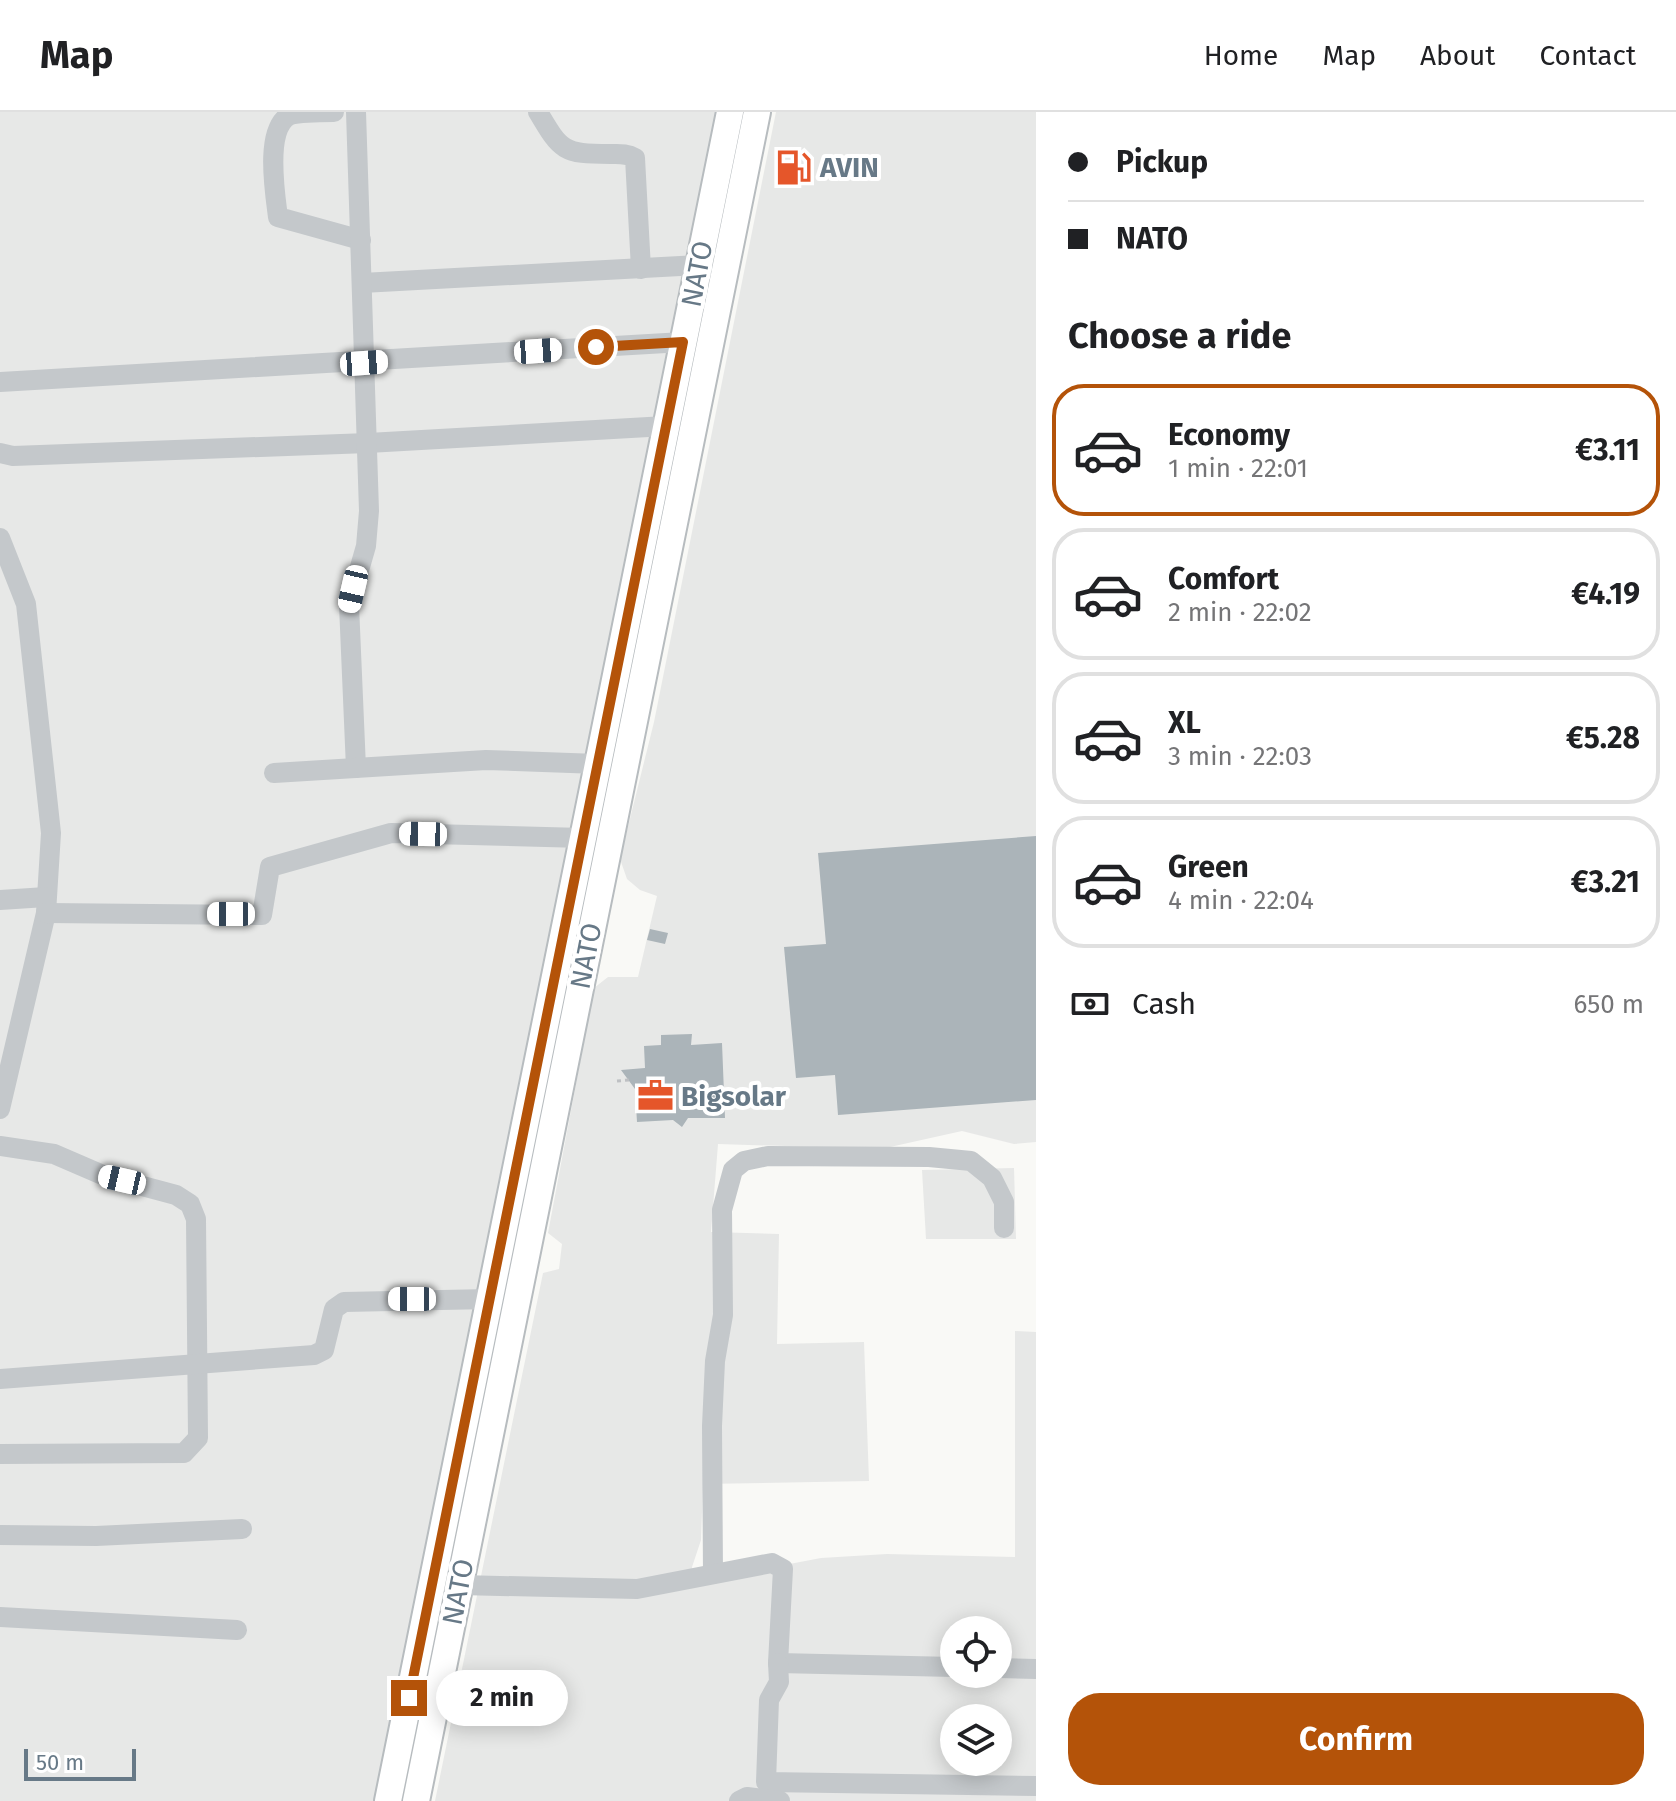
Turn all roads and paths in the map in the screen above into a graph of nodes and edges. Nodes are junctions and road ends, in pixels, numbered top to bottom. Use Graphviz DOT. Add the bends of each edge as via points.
graph roads {
  1 [pos="334,112"];
  2 [pos="356,112"];
  3 [pos="538,112"];
  4 [pos="730,112"];
  5 [pos="757,112"];
  6 [pos="361,240"];
  7 [pos="699,265"];
  8 [pos="641,269"];
  9 [pos="362,283"];
  10 [pos="683,342"];
  11 [pos="364,363"];
  12 [pos="0,382"];
  13 [pos="666,426"];
  14 [pos="368,443"];
  15 [pos="0,453"];
  16 [pos="0,538"];
  17 [pos="598,764"];
  18 [pos="356,768"];
  19 [pos="274,773"];
  20 [pos="583,838"];
  21 [pos="0,900"];
  22 [pos="46,905"];
  23 [pos="629,1080"];
  24 [pos="617,1081"];
  25 [pos="0,1109"];
  26 [pos="0,1146"];
  27 [pos="1004,1228"];
  28 [pos="490,1299"];
  29 [pos="198,1365"];
  30 [pos="0,1379"];
  31 [pos="0,1454"];
  32 [pos="242,1529"];
  33 [pos="0,1535"];
  34 [pos="713,1574"];
  35 [pos="460,1585"];
  36 [pos="0,1617"];
  37 [pos="237,1630"];
  38 [pos="778,1663"];
  39 [pos="940,1667"];
  40 [pos="1012,1668"];
  41 [pos="1036,1669"];
  42 [pos="1036,1786"];
  43 [pos="388,1801"];
  44 [pos="416,1801"];
  45 [pos="739,1801"];
  46 [pos="780,1801"];
  1 -- 6 [label="street" via="291,115 279,124 273,140 278,217"];
  2 -- 6 [label="street"];
  3 -- 8 [label="street" via="557,144 570,153 635,158"];
  4 -- 7 [label="main road, ΝΑΤΟ"];
  5 -- 35 [label="main road, ΝΑΤΟ" via="729,288"];
  6 -- 9 [label="street"];
  7 -- 8 [label="street"];
  7 -- 10 [label="main road, ΝΑΤΟ"];
  8 -- 9 [label="street"];
  9 -- 11 [label="street"];
  10 -- 11 [label="street"];
  10 -- 13 [label="main road, ΝΑΤΟ"];
  11 -- 12 [label="street"];
  11 -- 14 [label="street"];
  13 -- 14 [label="street"];
  13 -- 17 [label="main road, ΝΑΤΟ"];
  14 -- 15 [label="street"];
  14 -- 18 [label="street" via="366,546 349,605"];
  16 -- 22 [label="street" via="26,604 51,833"];
  17 -- 18 [label="street" via="486,760"];
  17 -- 20 [label="main road, ΝΑΤΟ"];
  18 -- 19 [label="street"];
  20 -- 22 [label="street" via="391,833 270,867 262,915"];
  20 -- 28 [label="main road, ΝΑΤΟ"];
  21 -- 22 [label="street"];
  22 -- 25 [label="street"];
  23 -- 24 [label="path"];
  26 -- 29 [label="street" via="54,1154 190,1204 196,1219"];
  27 -- 34 [label="street" via="1004,1202 992,1178 971,1161 768,1156 744,1161 733,1170 722,1210"];
  28 -- 29 [label="street" via="344,1302 334,1309 324,1350 314,1355"];
  28 -- 43 [label="main road, ΝΑΤΟ"];
  29 -- 30 [label="street"];
  29 -- 31 [label="street" via="198,1438 184,1453"];
  32 -- 33 [label="street"];
  34 -- 35 [label="street" via="637,1589"];
  34 -- 38 [label="street" via="772,1563 783,1569"];
  35 -- 44 [label="main road, ΝΑΤΟ"];
  36 -- 37 [label="street"];
  38 -- 39 [label="street"];
  38 -- 42 [label="street" via="779,1682 769,1700 766,1782"];
  40 -- 41 [label="street"];
  45 -- 46 [label="street"];
}
